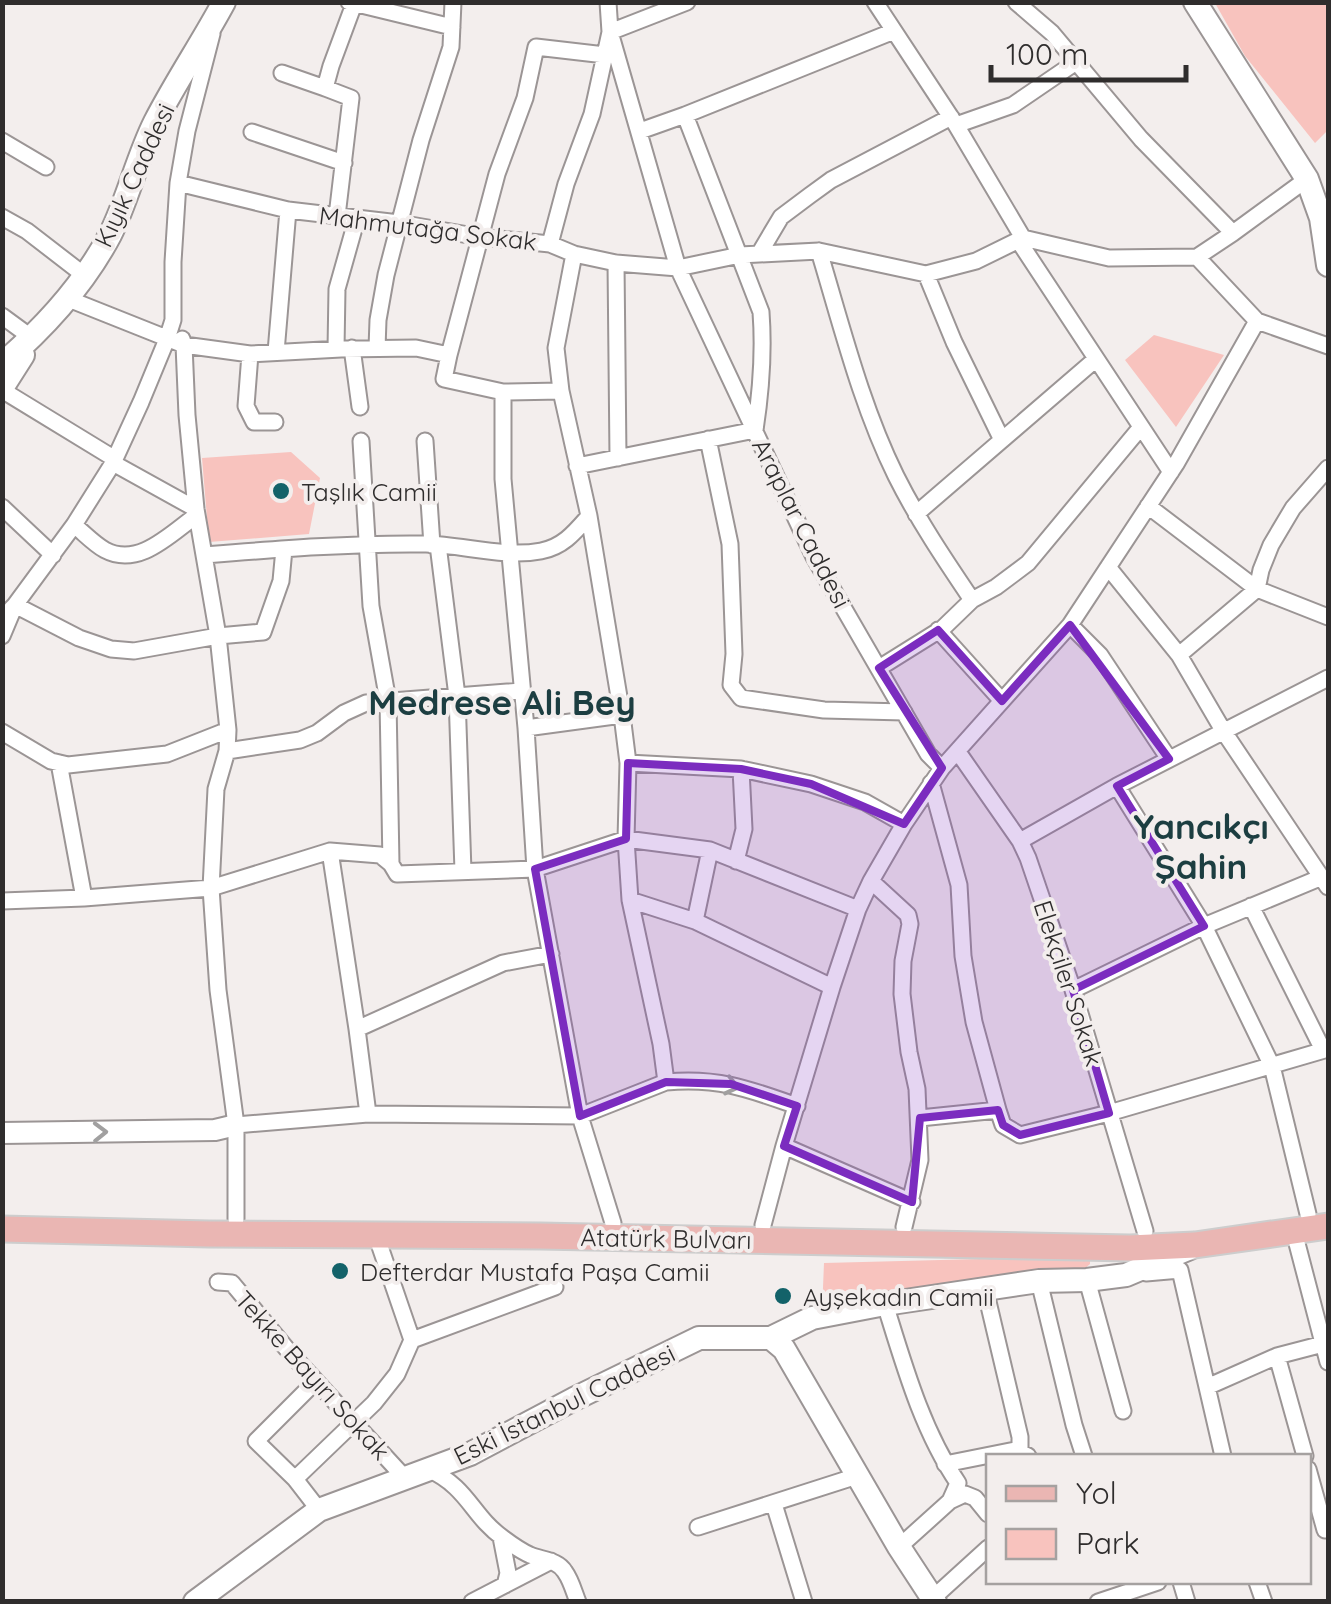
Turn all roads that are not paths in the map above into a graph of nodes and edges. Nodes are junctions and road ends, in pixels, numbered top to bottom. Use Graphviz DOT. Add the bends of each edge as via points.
graph roads {
  1 [pos="453,2"];
  2 [pos="608,2"];
  3 [pos="687,2"];
  4 [pos="875,2"];
  5 [pos="1016,2"];
  6 [pos="1195,2"];
  7 [pos="351,3"];
  8 [pos="218,13"];
  9 [pos="452,27"];
  10 [pos="894,31"];
  11 [pos="610,32"];
  12 [pos="605,55"];
  13 [pos="1076,62"];
  14 [pos="282,73"];
  15 [pos="326,88"];
  16 [pos="685,115"];
  17 [pos="953,121"];
  18 [pos="640,131"];
  19 [pos="252,132"];
  20 [pos="2,141"];
  21 [pos="344,163"];
  22 [pos="46,167"];
  23 [pos="1306,179"];
  24 [pos="178,183"];
  25 [pos="288,210"];
  26 [pos="337,216"];
  27 [pos="2,217"];
  28 [pos="358,218"];
  29 [pos="399,223"];
  30 [pos="1234,234"];
  31 [pos="480,237"];
  32 [pos="1021,239"];
  33 [pos="550,244"];
  34 [pos="819,251"];
  35 [pos="574,254"];
  36 [pos="740,254"];
  37 [pos="759,254"];
  38 [pos="1197,257"];
  39 [pos="616,262"];
  40 [pos="1328,266"];
  41 [pos="678,268"];
  42 [pos="926,274"];
  43 [pos="84,275"];
  44 [pos="66,298"];
  45 [pos="2,316"];
  46 [pos="173,320"];
  47 [pos="1257,321"];
  48 [pos="32,338"];
  49 [pos="166,339"];
  50 [pos="184,345"];
  51 [pos="1328,346"];
  52 [pos="378,348"];
  53 [pos="344,349"];
  54 [pos="276,352"];
  55 [pos="250,354"];
  56 [pos="448,355"];
  57 [pos="1096,359"];
  58 [pos="2,364"];
  59 [pos="2,389"];
  60 [pos="502,392"];
  61 [pos="561,392"];
  62 [pos="360,407"];
  63 [pos="276,422"];
  64 [pos="1141,427"];
  65 [pos="755,430"];
  66 [pos="708,439"];
  67 [pos="1002,440"];
  68 [pos="360,441"];
  69 [pos="425,442"];
  70 [pos="618,458"];
  71 [pos="114,461"];
  72 [pos="577,466"];
  73 [pos="1328,468"];
  74 [pos="1171,472"];
  75 [pos="1148,506"];
  76 [pos="2,507"];
  77 [pos="196,512"];
  78 [pos="916,514"];
  79 [pos="589,516"];
  80 [pos="74,524"];
  81 [pos="368,544"];
  82 [pos="435,545"];
  83 [pos="284,549"];
  84 [pos="508,552"];
  85 [pos="52,555"];
  86 [pos="204,555"];
  87 [pos="1108,567"];
  88 [pos="1258,589"];
  89 [pos="972,600"];
  90 [pos="9,610"];
  91 [pos="1328,618"];
  92 [pos="1070,625"];
  93 [pos="938,630"];
  94 [pos="2,636"];
  95 [pos="218,636"];
  96 [pos="1178,654"];
  97 [pos="879,668"];
  98 [pos="1328,678"];
  99 [pos="522,690"];
  100 [pos="458,696"];
  101 [pos="1002,701"];
  102 [pos="388,702"];
  103 [pos="904,712"];
  104 [pos="622,715"];
  105 [pos="526,728"];
  106 [pos="228,730"];
  107 [pos="2,732"];
  108 [pos="1224,732"];
  109 [pos="226,751"];
  110 [pos="958,752"];
  111 [pos="1169,760"];
  112 [pos="58,763"];
  113 [pos="628,763"];
  114 [pos="942,768"];
  115 [pos="741,769"];
  116 [pos="932,783"];
  117 [pos="1116,786"];
  118 [pos="904,824"];
  119 [pos="626,839"];
  120 [pos="1020,841"];
  121 [pos="710,850"];
  122 [pos="330,852"];
  123 [pos="736,861"];
  124 [pos="391,864"];
  125 [pos="535,869"];
  126 [pos="463,872"];
  127 [pos="871,880"];
  128 [pos="1325,882"];
  129 [pos="211,888"];
  130 [pos="84,898"];
  131 [pos="630,900"];
  132 [pos="2,901"];
  133 [pos="1251,906"];
  134 [pos="858,909"];
  135 [pos="695,921"];
  136 [pos="1204,926"];
  137 [pos="551,954"];
  138 [pos="832,987"];
  139 [pos="1073,990"];
  140 [pos="358,1028"];
  141 [pos="1326,1049"];
  142 [pos="1272,1066"];
  143 [pos="666,1082"];
  144 [pos="797,1106"];
  145 [pos="998,1110"];
  146 [pos="1109,1113"];
  147 [pos="368,1114"];
  148 [pos="580,1116"];
  149 [pos="920,1118"];
  150 [pos="236,1125"];
  151 [pos="2,1134"];
  152 [pos="784,1146"];
  153 [pos="2,1214"];
  154 [pos="908,1214"];
  155 [pos="236,1220"];
  156 [pos="1315,1221"];
  157 [pos="613,1223"];
  158 [pos="763,1225"];
  159 [pos="2,1229"];
  160 [pos="1144,1231"];
  161 [pos="376,1235"];
  162 [pos="1195,1245"];
  163 [pos="1126,1275"];
  164 [pos="1087,1280"];
  165 [pos="218,1282"];
  166 [pos="1039,1282"];
  167 [pos="554,1287"];
  168 [pos="986,1288"];
  169 [pos="885,1304"];
  170 [pos="1323,1314"];
  171 [pos="771,1338"];
  172 [pos="412,1340"];
  173 [pos="1323,1344"];
  174 [pos="1278,1356"];
  175 [pos="1328,1362"];
  176 [pos="316,1381"];
  177 [pos="1207,1387"];
  178 [pos="1122,1411"];
  179 [pos="354,1422"];
  180 [pos="995,1454"];
  181 [pos="1024,1454"];
  182 [pos="1083,1454"];
  183 [pos="1223,1454"];
  184 [pos="1304,1454"];
  185 [pos="986,1456"];
  186 [pos="945,1464"];
  187 [pos="428,1469"];
  188 [pos="856,1476"];
  189 [pos="404,1477"];
  190 [pos="295,1479"];
  191 [pos="1311,1479"];
  192 [pos="950,1500"];
  193 [pos="774,1504"];
  194 [pos="319,1510"];
  195 [pos="986,1511"];
  196 [pos="698,1527"];
  197 [pos="1327,1530"];
  198 [pos="501,1538"];
  199 [pos="898,1547"];
  200 [pos="986,1550"];
  201 [pos="551,1561"];
  202 [pos="1132,1590"];
  203 [pos="500,1592"];
  204 [pos="934,1600"];
  205 [pos="195,1602"];
  206 [pos="472,1602"];
  207 [pos="578,1602"];
  208 [pos="804,1602"];
  209 [pos="1098,1602"];
  1 -- 9 [label="street"];
  2 -- 11 [label="street"];
  3 -- 11 [label="street"];
  4 -- 10 [label="street"];
  5 -- 13 [label="street"];
  6 -- 23 [label="main road"];
  7 -- 9 [label="street"];
  7 -- 15 [label="street"];
  8 -- 24 [label="street"];
  8 -- 43 [label="main road, Kıyık Caddesi" via="157,118 111,233"];
  9 -- 29 [label="street"];
  10 -- 16 [label="street"];
  10 -- 17 [label="street"];
  11 -- 12 [label="street"];
  11 -- 18 [label="street, Araplar Caddesi"];
  12 -- 31 [label="street" via="536,46"];
  12 -- 33 [label="street"];
  13 -- 17 [label="street" via="1014,105"];
  13 -- 30 [label="street"];
  14 -- 15 [label="street"];
  15 -- 21 [label="street" via="351,98"];
  16 -- 18 [label="street"];
  16 -- 36 [label="street"];
  17 -- 32 [label="street"];
  17 -- 37 [label="street" via="809,196 781,217"];
  18 -- 41 [label="street, Araplar Caddesi"];
  19 -- 21 [label="street"];
  20 -- 22 [label="street"];
  21 -- 26 [label="street"];
  23 -- 30 [label="street"];
  23 -- 40 [label="main road"];
  24 -- 25 [label="street, Mahmutağa Sokak"];
  24 -- 46 [label="street"];
  25 -- 26 [label="street, Mahmutağa Sokak"];
  25 -- 54 [label="street"];
  26 -- 28 [label="street, Mahmutağa Sokak"];
  27 -- 43 [label="street"];
  28 -- 29 [label="street, Mahmutağa Sokak"];
  28 -- 53 [label="street" via="337,289"];
  29 -- 31 [label="street, Mahmutağa Sokak"];
  29 -- 52 [label="street"];
  30 -- 38 [label="street"];
  31 -- 33 [label="street, Mahmutağa Sokak"];
  31 -- 56 [label="street"];
  32 -- 38 [label="street" via="1109,258"];
  32 -- 42 [label="street"];
  32 -- 57 [label="street"];
  33 -- 35 [label="street, Mahmutağa Sokak"];
  34 -- 37 [label="street, Mahmutağa Sokak"];
  34 -- 42 [label="street, Mahmutağa Sokak"];
  34 -- 78 [label="street" via="861,389"];
  35 -- 39 [label="street, Mahmutağa Sokak"];
  35 -- 61 [label="street" via="556,348"];
  36 -- 37 [label="street, Mahmutağa Sokak"];
  36 -- 41 [label="street, Mahmutağa Sokak"];
  36 -- 65 [label="street" via="763,340"];
  38 -- 47 [label="street"];
  39 -- 41 [label="street, Mahmutağa Sokak"];
  39 -- 70 [label="street"];
  41 -- 65 [label="street, Araplar Caddesi"];
  42 -- 67 [label="street"];
  43 -- 44 [label="main road, Kıyık Caddesi"];
  44 -- 48 [label="main road, Kıyık Caddesi"];
  44 -- 49 [label="street"];
  45 -- 48 [label="street"];
  46 -- 49 [label="street"];
  46 -- 50 [label="street"];
  47 -- 51 [label="street"];
  47 -- 74 [label="street"];
  48 -- 58 [label="main road, Kıyık Caddesi"];
  48 -- 59 [label="main road, Kıyık Caddesi"];
  49 -- 50 [label="street"];
  49 -- 71 [label="street"];
  50 -- 55 [label="street"];
  50 -- 77 [label="street"];
  52 -- 53 [label="street"];
  52 -- 56 [label="street"];
  53 -- 54 [label="street"];
  53 -- 62 [label="street"];
  54 -- 55 [label="street"];
  55 -- 63 [label="street" via="246,406 254,422"];
  56 -- 60 [label="street" via="444,379"];
  57 -- 64 [label="street"];
  57 -- 67 [label="street"];
  59 -- 71 [label="street"];
  60 -- 61 [label="street"];
  60 -- 84 [label="street"];
  61 -- 72 [label="street"];
  64 -- 74 [label="street"];
  64 -- 89 [label="street" via="1028,563"];
  65 -- 66 [label="street"];
  65 -- 97 [label="street, Araplar Caddesi" via="814,557"];
  66 -- 70 [label="street"];
  66 -- 103 [label="street" via="730,544 731,685 741,698"];
  67 -- 78 [label="street"];
  68 -- 81 [label="street"];
  69 -- 82 [label="street"];
  70 -- 72 [label="street"];
  71 -- 77 [label="street"];
  71 -- 80 [label="street"];
  72 -- 79 [label="street"];
  73 -- 88 [label="street" via="1278,532"];
  74 -- 75 [label="street"];
  75 -- 87 [label="street"];
  75 -- 88 [label="street"];
  76 -- 85 [label="street"];
  77 -- 80 [label="street" via="140,555 119,556"];
  77 -- 86 [label="street"];
  78 -- 89 [label="street"];
  79 -- 84 [label="street" via="552,548"];
  79 -- 104 [label="street"];
  80 -- 85 [label="street"];
  81 -- 82 [label="street"];
  81 -- 83 [label="street"];
  81 -- 102 [label="street"];
  82 -- 84 [label="street"];
  82 -- 100 [label="street"];
  83 -- 86 [label="street"];
  83 -- 95 [label="street" via="263,632"];
  84 -- 99 [label="street"];
  85 -- 90 [label="street"];
  86 -- 95 [label="street"];
  87 -- 92 [label="street"];
  87 -- 96 [label="street"];
  88 -- 91 [label="street"];
  88 -- 96 [label="street"];
  89 -- 93 [label="street"];
  90 -- 94 [label="street"];
  90 -- 95 [label="street" via="111,649"];
  92 -- 101 [label="street"];
  92 -- 111 [label="street" via="1100,655"];
  93 -- 97 [label="street"];
  93 -- 101 [label="street"];
  95 -- 106 [label="street"];
  96 -- 108 [label="street"];
  97 -- 103 [label="street, Araplar Caddesi"];
  98 -- 108 [label="street"];
  99 -- 100 [label="street"];
  99 -- 105 [label="street"];
  100 -- 102 [label="street"];
  100 -- 126 [label="street"];
  101 -- 110 [label="street"];
  102 -- 109 [label="street" via="366,703 300,740"];
  102 -- 124 [label="street"];
  103 -- 114 [label="street, Araplar Caddesi"];
  104 -- 105 [label="street"];
  104 -- 113 [label="street"];
  105 -- 125 [label="street"];
  106 -- 109 [label="street"];
  106 -- 112 [label="street" via="167,754"];
  107 -- 112 [label="street"];
  108 -- 111 [label="street"];
  108 -- 128 [label="street"];
  109 -- 129 [label="street" via="216,789"];
  110 -- 114 [label="street"];
  110 -- 120 [label="street, Elekçiler Sokak"];
  111 -- 117 [label="street"];
  112 -- 130 [label="street"];
  113 -- 115 [label="street"];
  113 -- 119 [label="street"];
  114 -- 116 [label="street"];
  115 -- 118 [label="street" via="865,802"];
  115 -- 123 [label="street" via="744,830"];
  116 -- 118 [label="street"];
  116 -- 145 [label="street" via="960,885 974,1022"];
  117 -- 120 [label="street"];
  117 -- 136 [label="street"];
  118 -- 127 [label="street"];
  119 -- 121 [label="street"];
  119 -- 125 [label="street"];
  119 -- 131 [label="street"];
  120 -- 139 [label="street, Elekçiler Sokak"];
  121 -- 123 [label="street"];
  121 -- 135 [label="street"];
  122 -- 124 [label="street" via="380,855"];
  122 -- 129 [label="street"];
  122 -- 140 [label="street"];
  123 -- 134 [label="street"];
  124 -- 126 [label="street" via="398,874"];
  125 -- 126 [label="street"];
  125 -- 137 [label="street"];
  127 -- 134 [label="street"];
  127 -- 149 [label="street" via="910,924 902,994"];
  128 -- 133 [label="street"];
  129 -- 130 [label="street"];
  129 -- 150 [label="street"];
  130 -- 132 [label="street"];
  131 -- 135 [label="street"];
  131 -- 143 [label="street"];
  133 -- 136 [label="street"];
  133 -- 141 [label="street"];
  134 -- 138 [label="street"];
  135 -- 138 [label="street"];
  136 -- 139 [label="street"];
  136 -- 142 [label="street"];
  137 -- 140 [label="street" via="503,963"];
  137 -- 148 [label="street"];
  138 -- 144 [label="street"];
  139 -- 146 [label="street, Elekçiler Sokak"];
  140 -- 147 [label="street"];
  141 -- 142 [label="street"];
  142 -- 146 [label="street"];
  142 -- 156 [label="street"];
  143 -- 144 [label="street, one-way" via="731,1084"];
  143 -- 148 [label="street"];
  144 -- 152 [label="street"];
  145 -- 146 [label="street" via="1003,1125 1020,1135"];
  145 -- 149 [label="street"];
  146 -- 160 [label="street, Elekçiler Sokak"];
  147 -- 148 [label="street"];
  147 -- 150 [label="street"];
  148 -- 157 [label="street"];
  149 -- 154 [label="street" via="920,1160"];
  151 -- 150 [label="street, one-way"];
  150 -- 155 [label="street"];
  152 -- 154 [label="street"];
  152 -- 158 [label="street"];
  153 -- 155 [label="main road, Atatürk Bulvarı"];
  154 -- 158 [label="main road, Atatürk Bulvarı"];
  154 -- 160 [label="main road, Atatürk Bulvarı"];
  155 -- 157 [label="main road, Atatürk Bulvarı"];
  156 -- 160 [label="main road, Atatürk Bulvarı"];
  156 -- 162 [label="main road, Atatürk Bulvarı"];
  156 -- 170 [label="street"];
  157 -- 158 [label="main road, Atatürk Bulvarı"];
  159 -- 161 [label="main road, Atatürk Bulvarı"];
  161 -- 162 [label="main road, Atatürk Bulvarı"];
  161 -- 172 [label="street"];
  162 -- 163 [label="main road, Eski İstanbul Caddesi"];
  163 -- 164 [label="main road, Eski İstanbul Caddesi"];
  163 -- 177 [label="street" via="1180,1270"];
  164 -- 166 [label="main road, Eski İstanbul Caddesi"];
  164 -- 178 [label="street"];
  165 -- 176 [label="street, Tekke Bayırı Sokak" via="232,1284"];
  166 -- 168 [label="main road, Eski İstanbul Caddesi"];
  166 -- 182 [label="street"];
  167 -- 172 [label="street"];
  168 -- 169 [label="main road, Eski İstanbul Caddesi"];
  168 -- 181 [label="street"];
  169 -- 171 [label="main road, Eski İstanbul Caddesi" via="812,1318"];
  169 -- 186 [label="street"];
  170 -- 173 [label="street"];
  171 -- 187 [label="main road, Eski İstanbul Caddesi" via="699,1338"];
  171 -- 188 [label="main road" via="784,1349"];
  172 -- 179 [label="street" via="397,1374"];
  173 -- 174 [label="street"];
  173 -- 175 [label="street"];
  174 -- 177 [label="street"];
  174 -- 184 [label="street"];
  176 -- 179 [label="street, Tekke Bayırı Sokak"];
  176 -- 190 [label="street" via="256,1441"];
  177 -- 183 [label="street"];
  179 -- 189 [label="street, Tekke Bayırı Sokak"];
  179 -- 190 [label="street"];
  180 -- 181 [label="street"];
  185 -- 186 [label="street"];
  186 -- 192 [label="street" via="958,1484"];
  187 -- 189 [label="main road, Eski İstanbul Caddesi"];
  187 -- 198 [label="street" via="464,1494"];
  188 -- 193 [label="street"];
  188 -- 199 [label="main road"];
  189 -- 194 [label="main road, Eski İstanbul Caddesi"];
  190 -- 194 [label="street"];
  191 -- 197 [label="street"];
  192 -- 195 [label="street" via="966,1494"];
  192 -- 199 [label="street"];
  193 -- 196 [label="street"];
  193 -- 208 [label="street"];
  194 -- 205 [label="main road, Eski İstanbul Caddesi"];
  198 -- 201 [label="street"];
  198 -- 203 [label="street" via="508,1573"];
  199 -- 204 [label="main road"];
  200 -- 204 [label="street"];
  201 -- 203 [label="street"];
  201 -- 207 [label="street" via="564,1570"];
  202 -- 209 [label="street"];
  203 -- 206 [label="street"];
}
